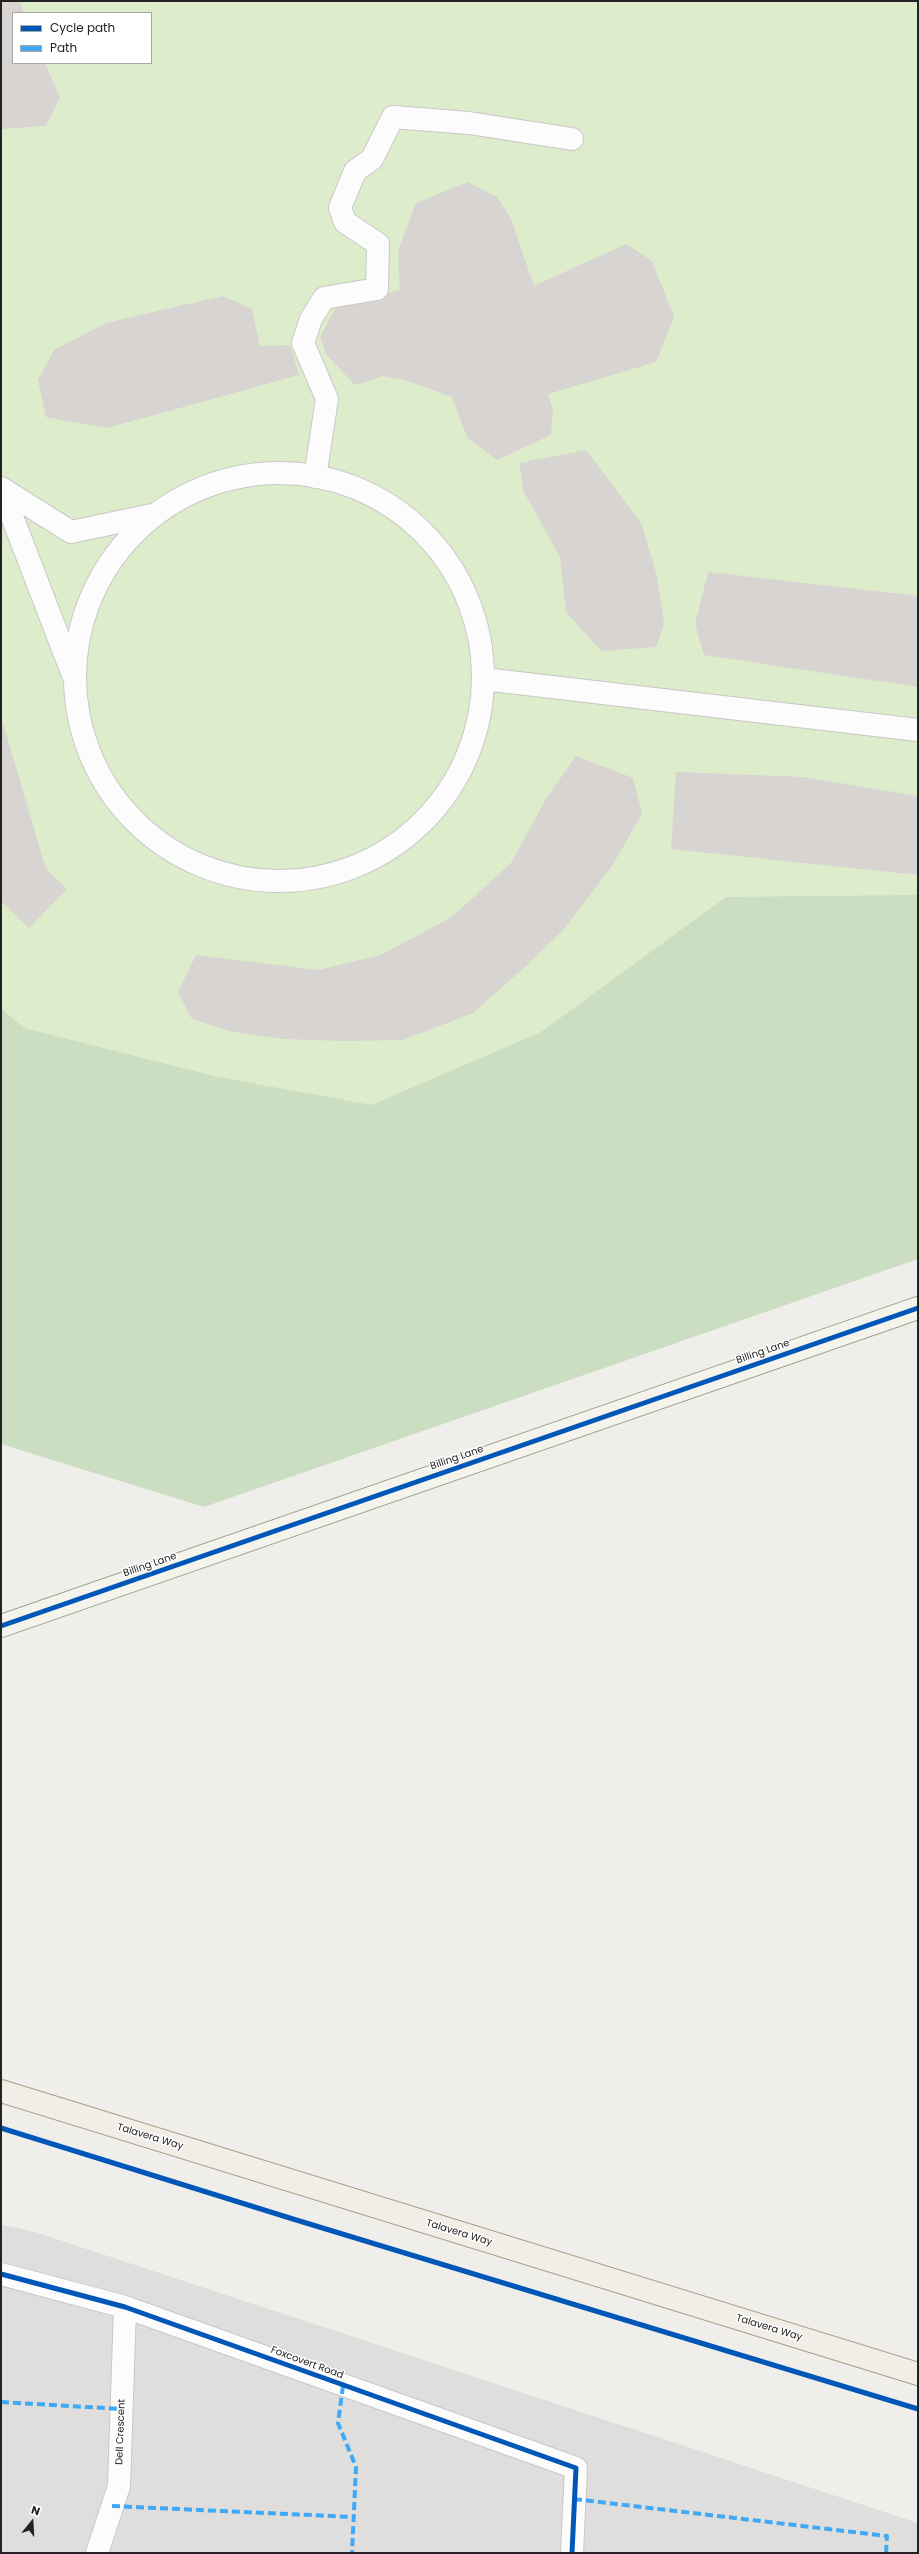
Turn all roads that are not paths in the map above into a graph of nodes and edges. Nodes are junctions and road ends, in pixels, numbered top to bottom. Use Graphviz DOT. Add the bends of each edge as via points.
graph roads {
  1 [pos="572,139"];
  2 [pos="315,477"];
  3 [pos="152,515"];
  4 [pos="74,677"];
  5 [pos="484,679"];
  6 [pos="918,730"];
  7 [pos="918,1308"];
  8 [pos="1,1626"];
  9 [pos="1,2091"];
  10 [pos="1,2274"];
  11 [pos="125,2307"];
  12 [pos="918,2374"];
  13 [pos="97,2553"];
  14 [pos="572,2553"];
  1 -- 2 [label="street" via="469,123 393,117 372,159 356,171 340,208 345,222 378,244 377,289 324,298 311,319 303,343 327,399"];
  2 -- 3 [label="street" via="274,472 210,483"];
  2 -- 5 [label="street" via="340,481 398,510 445,556 475,615"];
  3 -- 4 [label="street" via="110,560 82,616"];
  3 -- 4 [label="street" via="71,532 1,488"];
  4 -- 5 [label="street" via="83,739 113,797 157,842 214,872 278,882 341,872 398,844 444,799 474,743"];
  5 -- 6 [label="street"];
  7 -- 8 [label="street, Billing Lane"];
  9 -- 12 [label="main road, Talavera Way"];
  10 -- 11 [label="street, Foxcovert Road"];
  11 -- 13 [label="street, Dell Crescent" via="119,2486"];
  11 -- 14 [label="street, Foxcovert Road" via="576,2468"];
}
